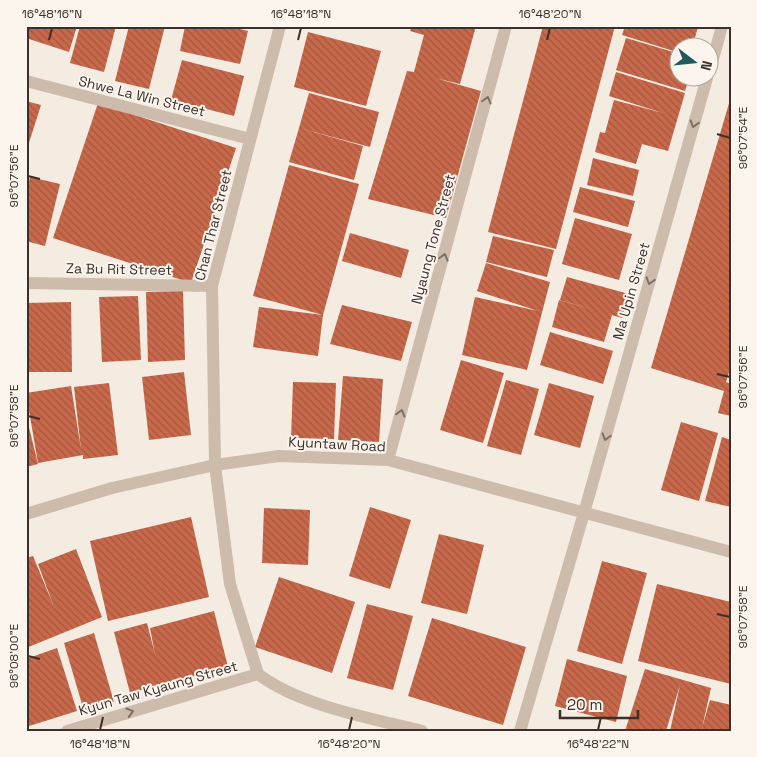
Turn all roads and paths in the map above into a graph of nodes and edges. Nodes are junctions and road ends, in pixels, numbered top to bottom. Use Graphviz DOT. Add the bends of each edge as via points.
graph roads {
  1 [pos="280,26"];
  2 [pos="506,26"];
  3 [pos="26,81"];
  4 [pos="705,88"];
  5 [pos="250,139"];
  6 [pos="26,283"];
  7 [pos="212,286"];
  8 [pos="388,460"];
  9 [pos="215,465"];
  10 [pos="584,513"];
  11 [pos="26,514"];
  12 [pos="731,552"];
  13 [pos="258,674"];
  14 [pos="67,731"];
  15 [pos="422,731"];
  16 [pos="520,731"];
  1 -- 5 [label="street, Chan Thar Street"];
  8 -- 2 [label="street, Nyaung Tone Street, one-way"];
  3 -- 5 [label="street, Shwe La Win Street"];
  4 -- 10 [label="street, Ma Upin Street, one-way"];
  5 -- 7 [label="street, Chan Thar Street"];
  6 -- 7 [label="street, Za Bu Rit Street"];
  7 -- 9 [label="street, Chan Thar Street"];
  8 -- 9 [label="street, Kyuntaw Road" via="279,456"];
  8 -- 10 [label="street, Kyuntaw Road"];
  9 -- 11 [label="street, Kyuntaw Road" via="112,488"];
  9 -- 13 [label="street, Chan Thar Street" via="230,584"];
  10 -- 12 [label="street, Kyuntaw Road"];
  10 -- 16 [label="street, Ma Upin Street"];
  14 -- 13 [label="street, Kyun Taw Kyaung Street, one-way"];
  13 -- 15 [label="street" via="275,687 341,710"];
}
